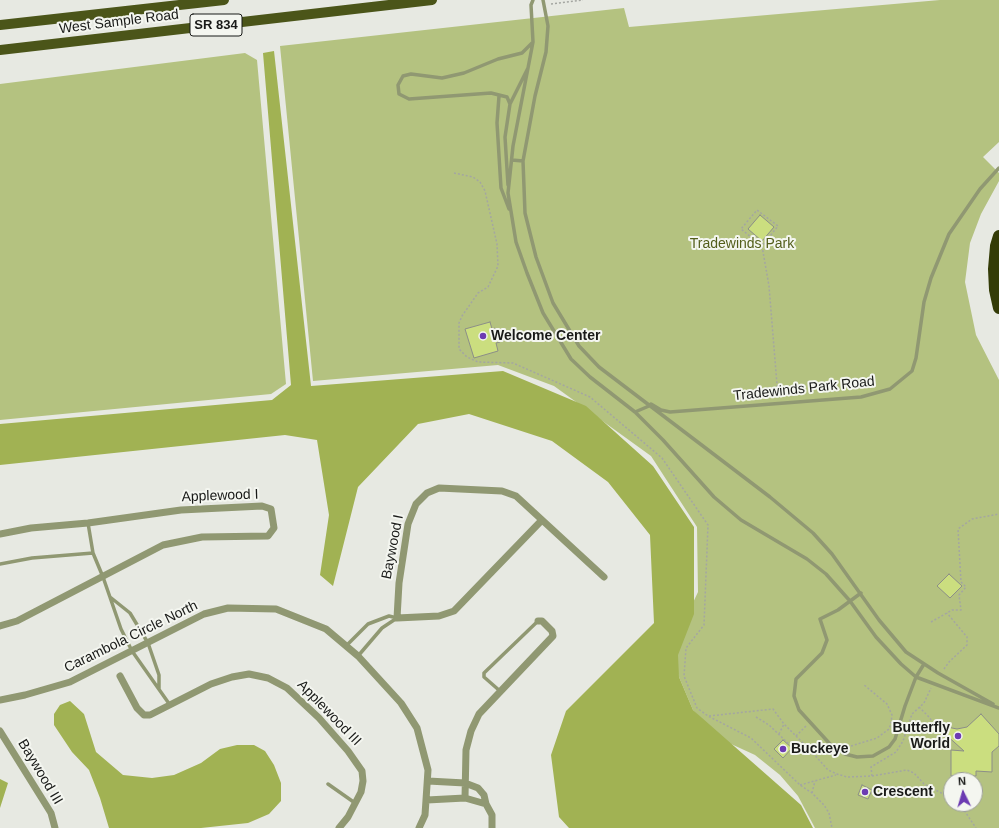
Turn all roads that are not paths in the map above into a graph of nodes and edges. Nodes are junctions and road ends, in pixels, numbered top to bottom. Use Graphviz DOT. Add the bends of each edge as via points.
graph roads {
  1 [pos="224,0"];
  2 [pos="432,0"];
  3 [pos="533,0"];
  4 [pos="543,0"];
  5 [pos="0,25"];
  6 [pos="533,42"];
  7 [pos="0,50"];
  8 [pos="530,65"];
  9 [pos="499,96"];
  10 [pos="510,104"];
  11 [pos="512,160"];
  12 [pos="523,161"];
  13 [pos="999,168"];
  14 [pos="508,193"];
  15 [pos="512,215"];
  16 [pos="999,236"];
  17 [pos="999,308"];
  18 [pos="638,397"];
  19 [pos="650,406"];
  20 [pos="635,412"];
  21 [pos="542,520"];
  22 [pos="88,523"];
  23 [pos="0,534"];
  24 [pos="93,553"];
  25 [pos="0,564"];
  26 [pos="103,576"];
  27 [pos="604,577"];
  28 [pos="861,593"];
  29 [pos="110,596"];
  30 [pos="850,601"];
  31 [pos="397,618"];
  32 [pos="538,621"];
  33 [pos="0,626"];
  34 [pos="148,643"];
  35 [pos="346,646"];
  36 [pos="132,652"];
  37 [pos="358,656"];
  38 [pos="924,664"];
  39 [pos="120,676"];
  40 [pos="916,677"];
  41 [pos="159,690"];
  42 [pos="500,691"];
  43 [pos="0,700"];
  44 [pos="170,705"];
  45 [pos="999,708"];
  46 [pos="0,731"];
  47 [pos="428,781"];
  48 [pos="465,782"];
  49 [pos="328,784"];
  50 [pos="465,798"];
  51 [pos="427,800"];
  52 [pos="355,803"];
  53 [pos="486,804"];
  54 [pos="55,828"];
  55 [pos="339,828"];
  56 [pos="419,828"];
  57 [pos="492,828"];
  1 -- 5 [label="main road, West Sample Road / SR 834"];
  2 -- 7 [label="main road, West Sample Road / SR 834"];
  3 -- 6 [label="lane, Tradewinds Park Road"];
  4 -- 12 [label="lane, Tradewinds Park Road" via="548,26 546,52 533,103"];
  6 -- 8 [label="lane, Tradewinds Park Road"];
  6 -- 9 [label="lane" via="522,53 498,58 464,73 442,78 411,74 403,76 398,85 399,94 409,99 491,94"];
  8 -- 10 [label="lane, Tradewinds Park Road"];
  8 -- 11 [label="lane, Tradewinds Park Road" via="518,117"];
  9 -- 10 [label="lane" via="507,97"];
  9 -- 15 [label="lane" via="497,123 501,188"];
  10 -- 14 [label="lane, Tradewinds Park Road" via="505,137"];
  11 -- 12 [label="lane"];
  11 -- 14 [label="lane, Tradewinds Park Road"];
  12 -- 18 [label="lane, Tradewinds Park Road" via="523,189 528,228 539,268 553,303 579,346 590,359"];
  13 -- 18 [label="lane, Tradewinds Park Road" via="980,189 949,234 924,302 912,371 890,389 861,397 670,412 661,410"];
  14 -- 15 [label="lane, Tradewinds Park Road"];
  15 -- 20 [label="lane, Tradewinds Park Road" via="516,242 543,313 555,334 578,367"];
  16 -- 17 [label="highway" via="994,269"];
  18 -- 19 [label="lane, Tradewinds Park Road"];
  19 -- 20 [label="lane"];
  19 -- 28 [label="lane, Tradewinds Park Road" via="813,533"];
  20 -- 30 [label="lane, Tradewinds Park Road" via="664,440 714,497 741,520 807,559 826,574"];
  21 -- 27 [label="street, Baywood I"];
  21 -- 31 [label="street" via="454,611 439,616"];
  21 -- 31 [label="street, Baywood I" via="516,496 502,491 439,488 427,493 416,504 408,524 399,583"];
  22 -- 23 [label="street, Applewood I" via="31,528"];
  22 -- 24 [label="lane"];
  22 -- 26 [label="street, Applewood I" via="181,510 262,506 271,509 274,528 268,536 202,537 163,545"];
  24 -- 25 [label="lane" via="32,558"];
  24 -- 26 [label="lane"];
  26 -- 29 [label="lane"];
  26 -- 33 [label="street, Applewood I" via="17,621"];
  28 -- 30 [label="lane"];
  28 -- 38 [label="lane, Tradewinds Park Road" via="896,641 906,652"];
  29 -- 34 [label="lane" via="130,612"];
  29 -- 36 [label="lane"];
  30 -- 40 [label="lane, Tradewinds Park Road" via="876,637"];
  30 -- 40 [label="lane" via="820,619 827,635 826,645 822,653 796,679 794,696 799,710 830,744 845,754 864,758 882,752 895,739"];
  31 -- 35 [label="lane" via="389,616 368,624"];
  31 -- 37 [label="lane" via="382,628"];
  32 -- 42 [label="lane" via="484,673 484,677"];
  32 -- 42 [label="street" via="542,621 554,636"];
  34 -- 35 [label="street, Carambola Circle North" via="204,614 228,608 252,607 276,609 299,617 326,629"];
  34 -- 36 [label="street, Carambola Circle North"];
  34 -- 41 [label="lane" via="159,675"];
  35 -- 37 [label="street, Carambola Circle North"];
  36 -- 41 [label="lane"];
  36 -- 43 [label="street, Carambola Circle North" via="70,682"];
  37 -- 47 [label="street, Carambola Circle North" via="401,703 417,728 428,770"];
  38 -- 40 [label="lane"];
  38 -- 45 [label="lane, Tradewinds Park Road"];
  39 -- 44 [label="street, Applewood III" via="137,708 144,715 150,715"];
  40 -- 45 [label="lane, Tradewinds Park Road"];
  41 -- 44 [label="lane"];
  42 -- 48 [label="street" via="478,714 471,731 466,750"];
  44 -- 52 [label="street, Applewood III" via="211,684 232,677 248,674 274,681 287,688 319,718 362,771 361,792"];
  46 -- 54 [label="street, Baywood III" via="50,813"];
  47 -- 48 [label="street"];
  47 -- 51 [label="street, Carambola Circle North"];
  48 -- 50 [label="street"];
  48 -- 53 [label="street" via="478,788 484,795"];
  49 -- 52 [label="lane"];
  50 -- 51 [label="street"];
  50 -- 53 [label="street"];
  51 -- 56 [label="street, Carambola Circle North" via="425,815"];
  52 -- 55 [label="street, Applewood III"];
  53 -- 57 [label="street" via="492,815"];
}
